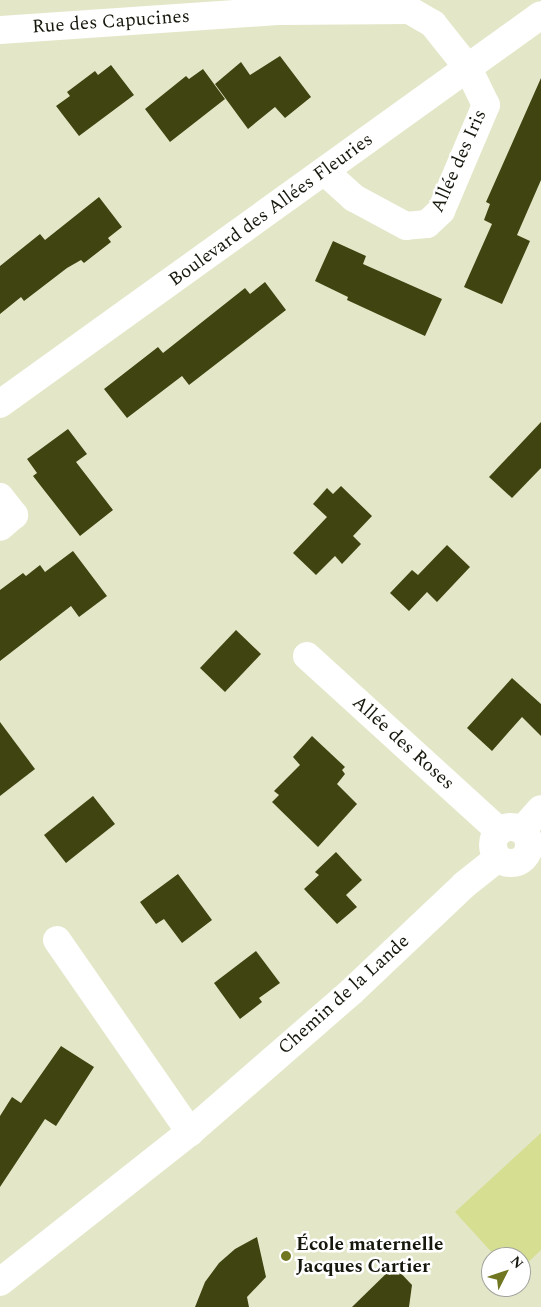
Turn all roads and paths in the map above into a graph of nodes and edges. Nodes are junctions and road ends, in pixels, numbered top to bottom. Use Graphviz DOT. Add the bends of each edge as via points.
graph roads {
  1 [pos="541,15"];
  2 [pos="0,30"];
  3 [pos="468,68"];
  4 [pos="324,171"];
  5 [pos="0,404"];
  6 [pos="0,497"];
  7 [pos="0,526"];
  8 [pos="307,656"];
  9 [pos="541,809"];
  10 [pos="511,830"];
  11 [pos="57,940"];
  12 [pos="190,1132"];
  13 [pos="0,1282"];
  1 -- 3 [label="street, Boulevard des Allées Fleuries"];
  2 -- 3 [label="street, Rue des Capucines" via="280,10 409,10 433,24"];
  3 -- 4 [label="street, Boulevard des Allées Fleuries"];
  3 -- 4 [label="street, Allée des Iris" via="486,105 441,211 427,224 406,226 354,198"];
  4 -- 5 [label="street, Boulevard des Allées Fleuries"];
  6 -- 7 [label="street" via="14,515"];
  8 -- 10 [label="street, Allée des Roses"];
  9 -- 10 [label="street"];
  10 -- 12 [label="street, Chemin de la Lande" via="530,846 525,858 515,864 498,858 464,885 351,992"];
  11 -- 12 [label="street"];
  12 -- 13 [label="street, Chemin de la Lande"];
}
